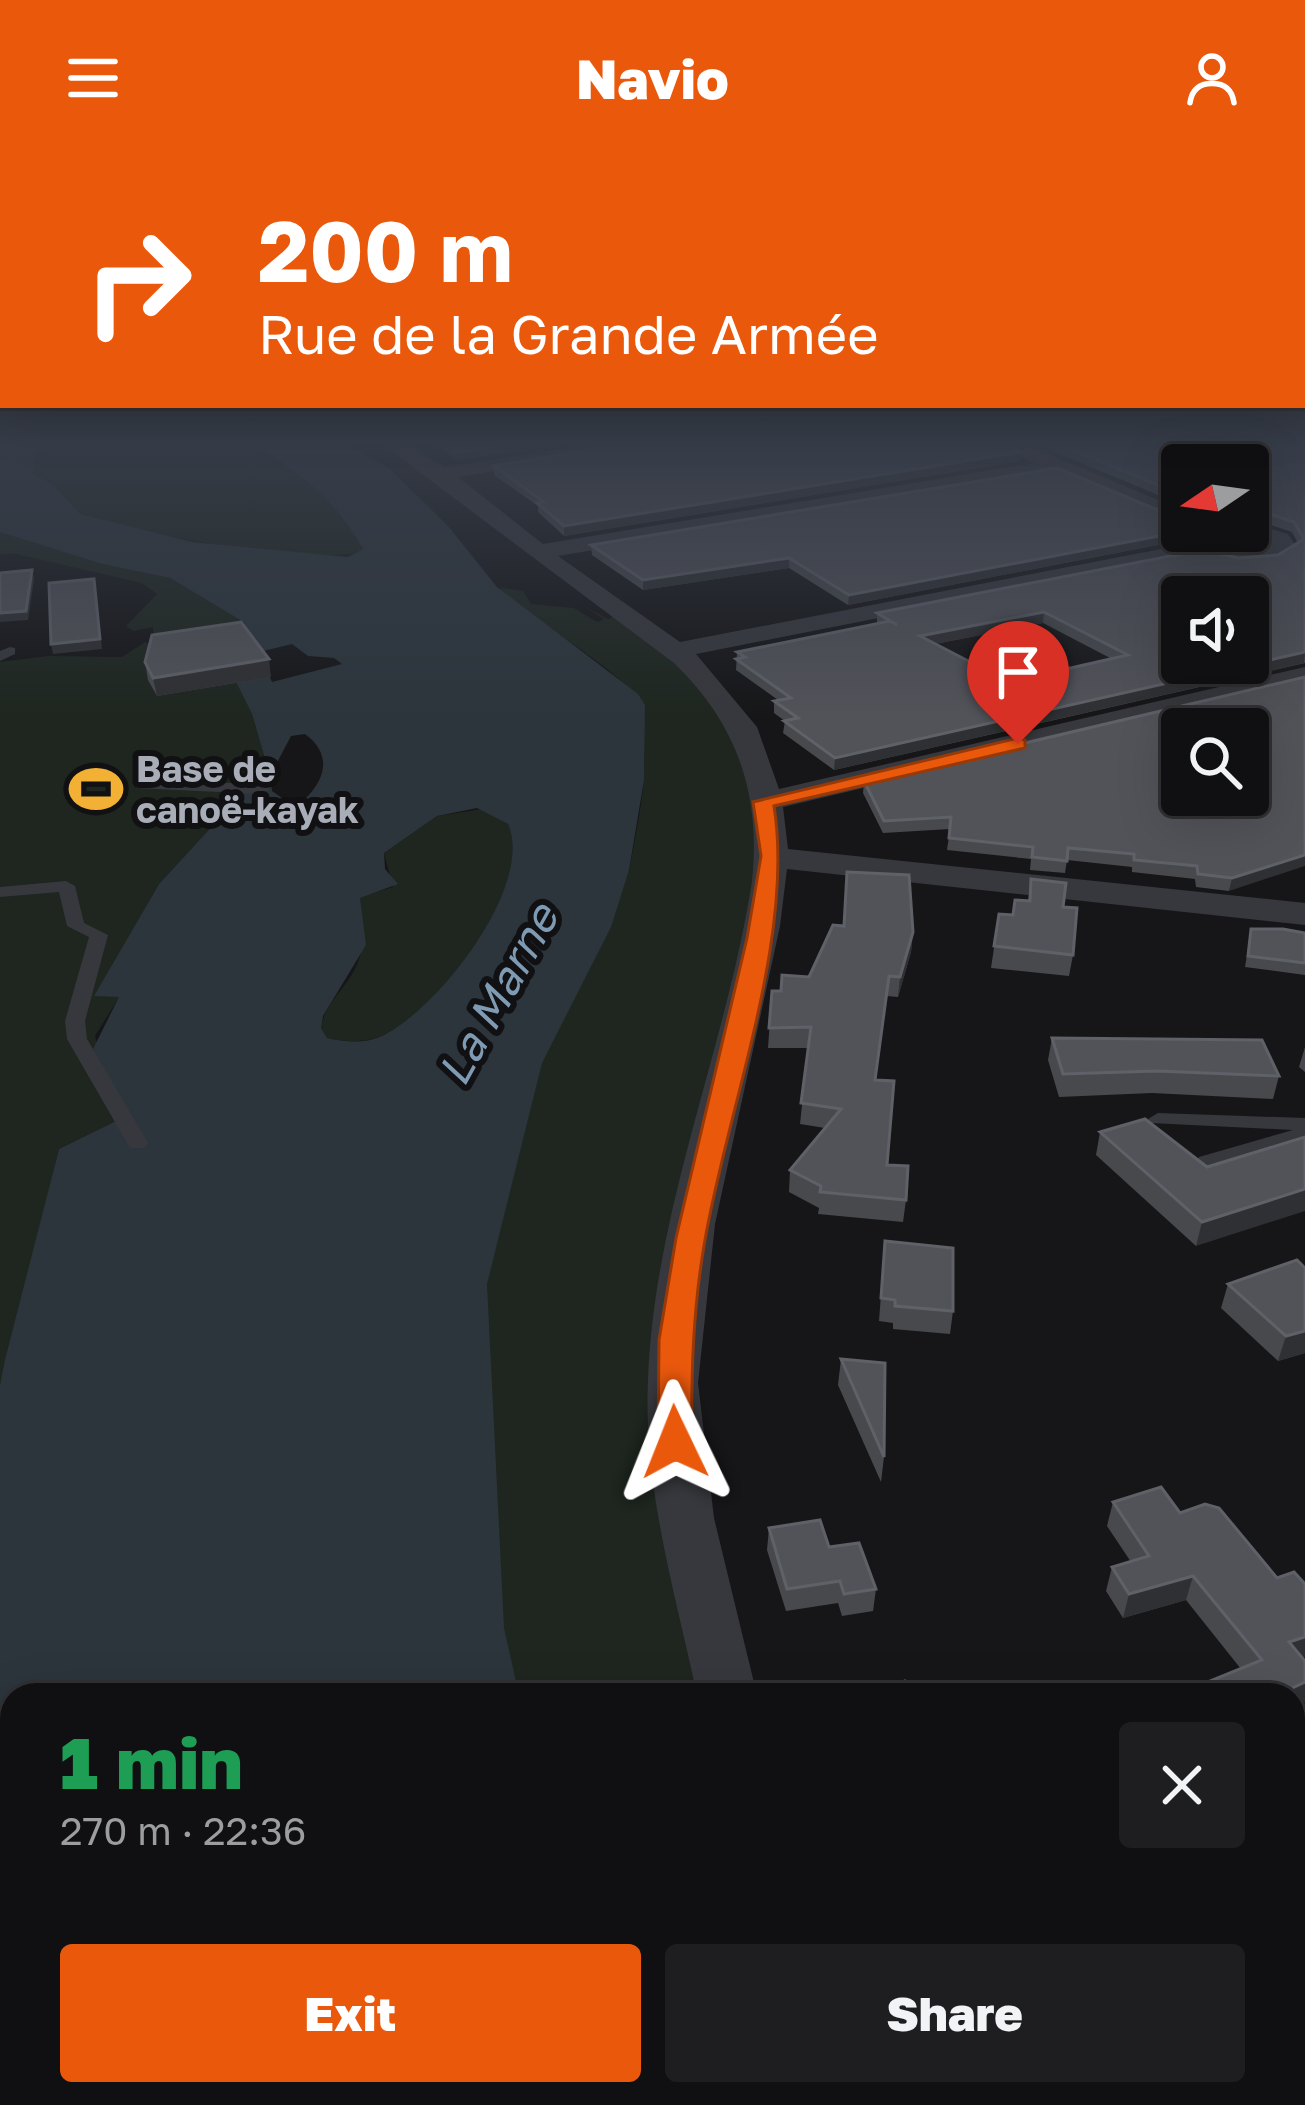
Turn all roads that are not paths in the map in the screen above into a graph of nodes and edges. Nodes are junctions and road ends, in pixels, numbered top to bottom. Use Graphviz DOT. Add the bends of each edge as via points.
graph roads {
  1 [pos="519,535"];
  2 [pos="642,535"];
  3 [pos="1269,543"];
  4 [pos="1161,548"];
  5 [pos="539,552"];
  6 [pos="1305,570"];
  7 [pos="674,652"];
  8 [pos="1305,676"];
  9 [pos="142,785"];
  10 [pos="262,789"];
  11 [pos="764,802"];
  12 [pos="772,856"];
  13 [pos="0,892"];
  14 [pos="1305,914"];
  15 [pos="1158,1119"];
  16 [pos="1305,1128"];
  17 [pos="137,1143"];
  18 [pos="1207,1162"];
  19 [pos="724,1683"];
  1 -- 5 [label="street"];
  2 -- 5 [label="street"];
  3 -- 6 [label="street"];
  4 -- 7 [label="street"];
  5 -- 7 [label="street"];
  7 -- 11 [label="street" via="741,724"];
  8 -- 11 [label="street"];
  9 -- 10 [label="lane"];
  11 -- 12 [label="street"];
  12 -- 14 [label="street"];
  12 -- 19 [label="street" via="675,1340 675,1455"];
  13 -- 17 [label="lane" via="66,886 76,926 99,935 76,1039"];
  15 -- 16 [label="lane"];
  16 -- 18 [label="lane"];
}
